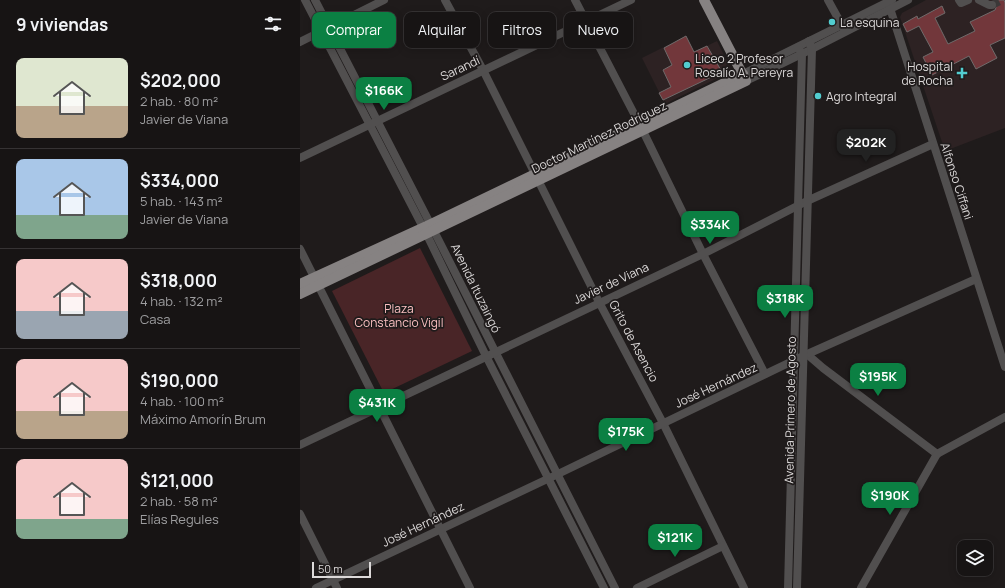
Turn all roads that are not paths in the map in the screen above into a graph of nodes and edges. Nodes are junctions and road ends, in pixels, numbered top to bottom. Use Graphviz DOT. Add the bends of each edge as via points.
graph roads {
  1 [pos="305,0"];
  2 [pos="315,0"];
  3 [pos="384,0"];
  4 [pos="445,0"];
  5 [pos="575,0"];
  6 [pos="631,0"];
  7 [pos="704,0"];
  8 [pos="828,0"];
  9 [pos="908,0"];
  10 [pos="959,0"];
  11 [pos="968,0"];
  12 [pos="979,0"];
  13 [pos="890,4"];
  14 [pos="992,5"];
  15 [pos="321,12"];
  16 [pos="360,12"];
  17 [pos="581,12"];
  18 [pos="606,12"];
  19 [pos="312,14"];
  20 [pos="843,29"];
  21 [pos="564,32"];
  22 [pos="312,36"];
  23 [pos="300,42"];
  24 [pos="811,45"];
  25 [pos="331,48"];
  26 [pos="339,48"];
  27 [pos="600,48"];
  28 [pos="800,50"];
  29 [pos="482,70"];
  30 [pos="744,77"];
  31 [pos="373,122"];
  32 [pos="641,127"];
  33 [pos="933,144"];
  34 [pos="300,158"];
  35 [pos="536,178"];
  36 [pos="807,201"];
  37 [pos="797,206"];
  38 [pos="429,229"];
  39 [pos="300,249"];
  40 [pos="703,254"];
  41 [pos="976,280"];
  42 [pos="316,281"];
  43 [pos="300,284"];
  44 [pos="300,294"];
  45 [pos="599,302"];
  46 [pos="494,352"];
  47 [pos="805,355"];
  48 [pos="486,356"];
  49 [pos="795,360"];
  50 [pos="1004,364"];
  51 [pos="765,374"];
  52 [pos="380,407"];
  53 [pos="1005,417"];
  54 [pos="663,423"];
  55 [pos="300,445"];
  56 [pos="937,454"];
  57 [pos="558,474"];
  58 [pos="549,478"];
  59 [pos="300,514"];
  60 [pos="441,529"];
  61 [pos="723,546"];
  62 [pos="333,580"];
  63 [pos="316,588"];
  64 [pos="337,588"];
  65 [pos="470,588"];
  66 [pos="604,588"];
  67 [pos="615,588"];
  68 [pos="637,588"];
  69 [pos="744,588"];
  70 [pos="788,588"];
  71 [pos="797,588"];
  72 [pos="861,588"];
  1 -- 19 [label="street, Avenida Ituzaingó"];
  2 -- 15 [label="street, Avenida Ituzaingó"];
  3 -- 16 [label="street"];
  4 -- 29 [label="street, Grito de Asencio"];
  5 -- 17 [label="street"];
  6 -- 18 [label="street, Sarandí"];
  7 -- 30 [label="main road"];
  8 -- 20 [label="street"];
  9 -- 13 [label="street, Doctor Martínez Rodríguez"];
  10 -- 11 [label="street" via="961,3"];
  12 -- 14 [label="street"];
  13 -- 20 [label="street, Doctor Martínez Rodríguez"];
  13 -- 33 [label="street, Alfonso Ciffani"];
  20 -- 24 [label="street, Doctor Martínez Rodríguez"];
  21 -- 29 [label="street, Sarandí"];
  22 -- 23 [label="street"];
  24 -- 28 [label="street, Doctor Martínez Rodríguez"];
  24 -- 36 [label="street, Avenida Primero de Agosto"];
  25 -- 31 [label="street, Avenida Ituzaingó"];
  26 -- 31 [label="street, Avenida Ituzaingó"];
  27 -- 32 [label="street"];
  28 -- 30 [label="street, Doctor Martínez Rodríguez"];
  28 -- 37 [label="street, Avenida Primero de Agosto"];
  29 -- 31 [label="street, Sarandí"];
  29 -- 35 [label="street, Grito de Asencio"];
  30 -- 32 [label="main road, Doctor Martínez Rodríguez"];
  31 -- 34 [label="street, Sarandí"];
  31 -- 38 [label="street, Avenida Ituzaingó"];
  32 -- 35 [label="main road, Doctor Martínez Rodríguez"];
  32 -- 40 [label="street"];
  33 -- 36 [label="street, Javier de Viana"];
  33 -- 41 [label="street, Alfonso Ciffani"];
  35 -- 38 [label="main road, Doctor Martínez Rodríguez"];
  35 -- 45 [label="street, Grito de Asencio"];
  36 -- 37 [label="street, Javier de Viana"];
  36 -- 47 [label="street, Avenida Primero de Agosto"];
  37 -- 40 [label="street, Javier de Viana"];
  37 -- 49 [label="street, Avenida Primero de Agosto"];
  38 -- 42 [label="main road, Doctor Martínez Rodríguez"];
  38 -- 46 [label="street, Avenida Ituzaingó"];
  38 -- 48 [label="street, Avenida Ituzaingó"];
  39 -- 42 [label="street"];
  40 -- 45 [label="street, Javier de Viana"];
  40 -- 51 [label="street"];
  41 -- 47 [label="street, José Hernández"];
  41 -- 50 [label="street, Alfonso Ciffani"];
  42 -- 43 [label="main road, Doctor Martínez Rodríguez"];
  42 -- 44 [label="main road, Doctor Martínez Rodríguez"];
  42 -- 52 [label="street"];
  45 -- 46 [label="street, Javier de Viana"];
  45 -- 54 [label="street, Grito de Asencio"];
  46 -- 48 [label="street, Javier de Viana"];
  46 -- 57 [label="street, Avenida Ituzaingó"];
  47 -- 49 [label="street, José Hernández"];
  47 -- 56 [label="street"];
  47 -- 71 [label="street, Avenida Primero de Agosto"];
  48 -- 52 [label="street, Javier de Viana"];
  48 -- 58 [label="street, Avenida Ituzaingó"];
  49 -- 51 [label="street, José Hernández"];
  49 -- 70 [label="street, Avenida Primero de Agosto"];
  51 -- 54 [label="street, José Hernández"];
  52 -- 55 [label="street, Javier de Viana"];
  52 -- 60 [label="street"];
  53 -- 56 [label="street"];
  54 -- 57 [label="street, José Hernández"];
  54 -- 61 [label="street, Grito de Asencio"];
  56 -- 72 [label="street"];
  57 -- 58 [label="street, José Hernández"];
  57 -- 67 [label="street, Avenida Ituzaingó"];
  58 -- 60 [label="street, José Hernández"];
  58 -- 66 [label="street, Avenida Ituzaingó"];
  59 -- 62 [label="street"];
  60 -- 62 [label="street, José Hernández"];
  60 -- 65 [label="street"];
  61 -- 68 [label="street"];
  61 -- 69 [label="street, Grito de Asencio"];
  62 -- 63 [label="street, José Hernández"];
  62 -- 64 [label="street"];
}
